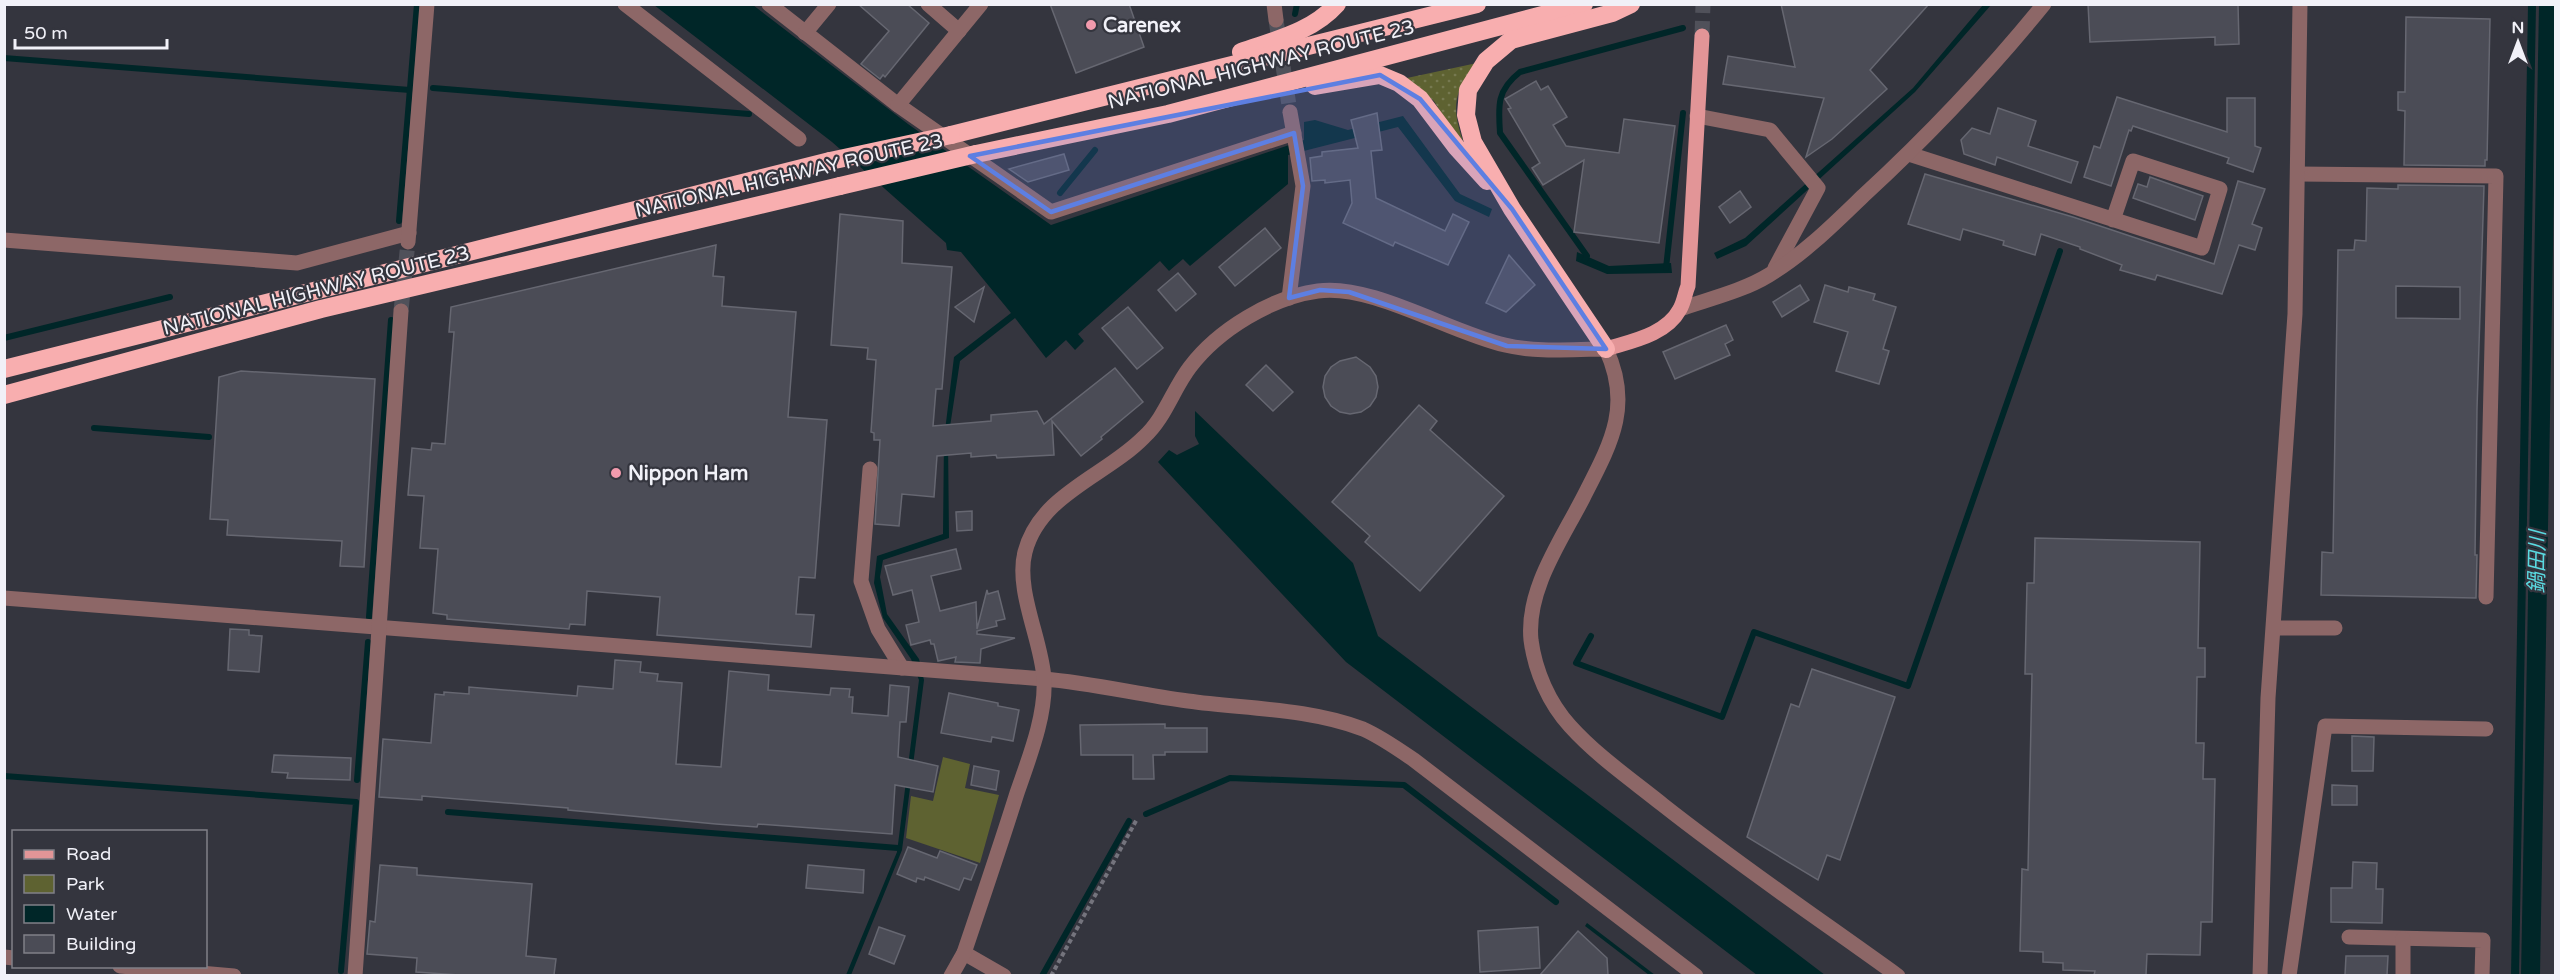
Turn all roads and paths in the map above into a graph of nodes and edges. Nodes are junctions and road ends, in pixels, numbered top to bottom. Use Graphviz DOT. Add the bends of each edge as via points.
graph roads {
  1 [pos="427,4"];
  2 [pos="625,4"];
  3 [pos="769,4"];
  4 [pos="829,4"];
  5 [pos="928,4"];
  6 [pos="981,4"];
  7 [pos="1274,4"];
  8 [pos="1337,4"];
  9 [pos="1477,4"];
  10 [pos="1584,4"];
  11 [pos="1630,4"];
  12 [pos="2044,4"];
  13 [pos="2300,4"];
  14 [pos="1276,20"];
  15 [pos="959,31"];
  16 [pos="805,33"];
  17 [pos="1702,36"];
  18 [pos="1158,83"];
  19 [pos="898,105"];
  20 [pos="1290,112"];
  21 [pos="1168,114"];
  22 [pos="1697,116"];
  23 [pos="1294,136"];
  24 [pos="799,139"];
  25 [pos="1909,154"];
  26 [pos="2298,174"];
  27 [pos="1512,209"];
  28 [pos="2113,220"];
  29 [pos="4,240"];
  30 [pos="1774,271"];
  31 [pos="1289,298"];
  32 [pos="1680,309"];
  33 [pos="401,311"];
  34 [pos="1606,349"];
  35 [pos="4,369"];
  36 [pos="4,395"];
  37 [pos="870,469"];
  38 [pos="2486,597"];
  39 [pos="4,598"];
  40 [pos="378,627"];
  41 [pos="2274,628"];
  42 [pos="2335,628"];
  43 [pos="912,669"];
  44 [pos="1044,679"];
  45 [pos="2486,729"];
  46 [pos="1137,819"];
  47 [pos="2349,937"];
  48 [pos="2403,939"];
  49 [pos="964,953"];
  50 [pos="145,968"];
  51 [pos="234,975"];
  52 [pos="355,975"];
  53 [pos="951,975"];
  54 [pos="1004,975"];
  55 [pos="1052,975"];
  56 [pos="1696,975"];
  57 [pos="1898,975"];
  58 [pos="2260,975"];
  59 [pos="2289,975"];
  60 [pos="2403,975"];
  61 [pos="2482,975"];
  1 -- 29 [label="street" via="409,238 297,262"];
  2 -- 24 [label="street"];
  3 -- 16 [label="street"];
  4 -- 16 [label="street"];
  5 -- 15 [label="street"];
  6 -- 15 [label="street"];
  7 -- 14 [label="street"];
  8 -- 18 [label="highway" via="1309,27"];
  9 -- 18 [label="highway, NATIONAL HIGHWAY ROUTE 23"];
  10 -- 21 [label="highway, NATIONAL HIGHWAY ROUTE 23"];
  11 -- 27 [label="highway" via="1612,13 1511,40 1496,50 1476,75 1468,90 1467,116 1473,142"];
  12 -- 25 [label="street" via="1999,60"];
  13 -- 26 [label="street"];
  15 -- 19 [label="street"];
  16 -- 19 [label="street"];
  17 -- 22 [label="main road"];
  18 -- 35 [label="highway, NATIONAL HIGHWAY ROUTE 23, bridge"];
  19 -- 23 [label="street" via="1051,212"];
  20 -- 23 [label="street"];
  21 -- 27 [label="highway" via="1380,75 1399,82 1420,99 1457,148"];
  21 -- 36 [label="highway, NATIONAL HIGHWAY ROUTE 23, bridge" via="975,154 321,309"];
  22 -- 30 [label="street" via="1770,130 1818,188"];
  22 -- 32 [label="main road" via="1688,286"];
  23 -- 31 [label="street" via="1303,186"];
  25 -- 28 [label="street"];
  25 -- 30 [label="street" via="1817,239"];
  26 -- 38 [label="street" via="2496,176"];
  26 -- 41 [label="street" via="2295,314"];
  27 -- 34 [label="highway"];
  28 -- 28 [label="street" via="2202,248 2220,189 2133,161"];
  30 -- 32 [label="street"];
  31 -- 34 [label="street" via="1320,290 1349,292 1383,300 1507,346 1533,350"];
  31 -- 44 [label="street" via="1265,307 1209,348 1190,367 1145,437 1059,501 1032,533 1024,554 1025,583"];
  32 -- 34 [label="main road" via="1664,327"];
  33 -- 40 [label="street"];
  34 -- 57 [label="street" via="1617,371 1619,396 1610,444 1546,570 1532,613 1531,640 1548,696 1585,741 1639,786 1722,852"];
  37 -- 43 [label="street" via="861,581 878,629"];
  39 -- 40 [label="street"];
  40 -- 43 [label="street"];
  40 -- 52 [label="street"];
  41 -- 42 [label="street"];
  41 -- 58 [label="street" via="2268,698"];
  43 -- 44 [label="street"];
  44 -- 49 [label="street" via="1038,730"];
  44 -- 56 [label="street" via="1285,712 1365,730 1414,760"];
  45 -- 59 [label="street" via="2325,726"];
  46 -- 55 [label="path"];
  47 -- 48 [label="street"];
  48 -- 60 [label="street"];
  48 -- 61 [label="street" via="2483,940"];
  49 -- 53 [label="street"];
  49 -- 54 [label="street"];
  50 -- 51 [label="street"];
}
